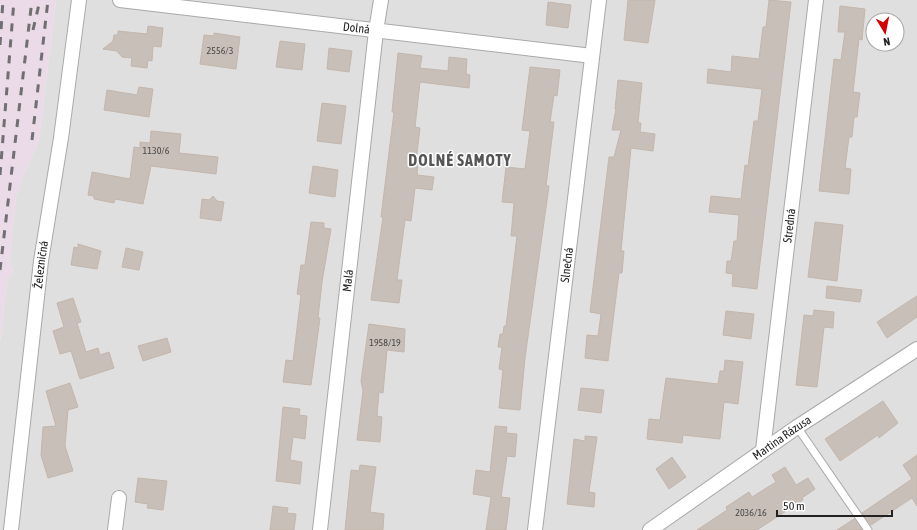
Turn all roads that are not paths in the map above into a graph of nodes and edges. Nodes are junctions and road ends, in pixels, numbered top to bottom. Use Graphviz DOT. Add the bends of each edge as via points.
graph roads {
  1 [pos="79,0"];
  2 [pos="120,0"];
  3 [pos="381,0"];
  4 [pos="599,0"];
  5 [pos="816,0"];
  6 [pos="178,4"];
  7 [pos="376,31"];
  8 [pos="592,56"];
  9 [pos="917,349"];
  10 [pos="796,427"];
  11 [pos="763,450"];
  12 [pos="119,498"];
  13 [pos="11,530"];
  14 [pos="115,530"];
  15 [pos="320,530"];
  16 [pos="535,530"];
  17 [pos="650,530"];
  18 [pos="868,530"];
  1 -- 13 [label="street, Železničná" via="40,269"];
  2 -- 6 [label="street, Dolná"];
  3 -- 7 [label="street, Malá"];
  4 -- 8 [label="street, Slnečná"];
  5 -- 11 [label="street, Stredná"];
  6 -- 7 [label="street, Dolná"];
  7 -- 8 [label="street, Dolná"];
  7 -- 15 [label="street, Malá"];
  8 -- 16 [label="street, Slnečná"];
  9 -- 10 [label="street, Martina Rázusa"];
  10 -- 11 [label="street, Martina Rázusa"];
  10 -- 18 [label="lane"];
  11 -- 17 [label="street, Martina Rázusa"];
  12 -- 14 [label="street"];
}
